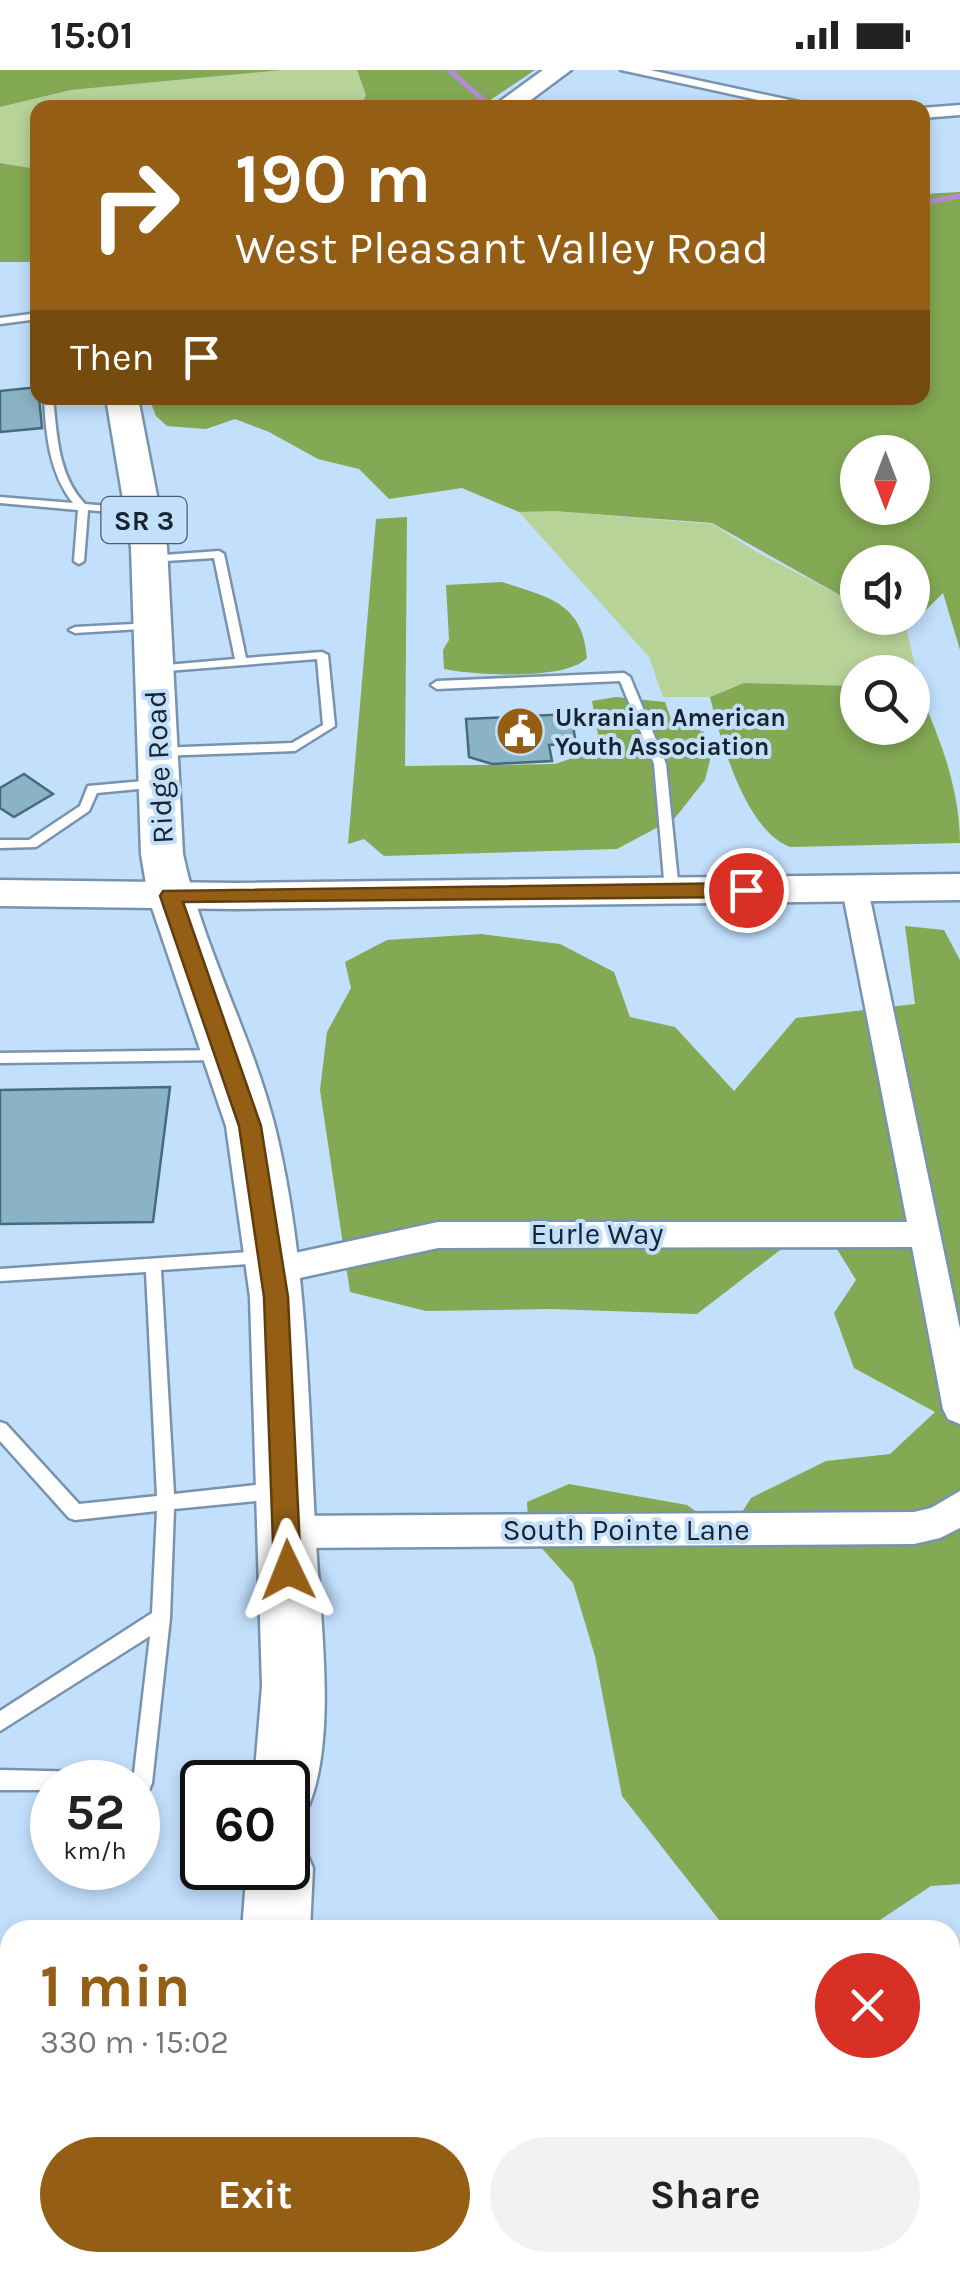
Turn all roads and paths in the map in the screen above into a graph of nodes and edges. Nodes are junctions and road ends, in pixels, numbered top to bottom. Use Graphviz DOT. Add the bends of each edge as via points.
graph roads {
  1 [pos="558,70"];
  2 [pos="628,70"];
  3 [pos="515,100"];
  4 [pos="780,100"];
  5 [pos="960,110"];
  6 [pos="930,112"];
  7 [pos="30,317"];
  8 [pos="0,321"];
  9 [pos="49,405"];
  10 [pos="123,405"];
  11 [pos="0,500"];
  12 [pos="83,508"];
  13 [pos="143,512"];
  14 [pos="150,559"];
  15 [pos="80,561"];
  16 [pos="153,626"];
  17 [pos="75,630"];
  18 [pos="241,662"];
  19 [pos="154,669"];
  20 [pos="437,685"];
  21 [pos="158,768"];
  22 [pos="0,844"];
  23 [pos="960,887"];
  24 [pos="855,888"];
  25 [pos="672,891"];
  26 [pos="0,893"];
  27 [pos="170,896"];
  28 [pos="226,1055"];
  29 [pos="0,1058"];
  30 [pos="925,1234"];
  31 [pos="271,1264"];
  32 [pos="153,1265"];
  33 [pos="0,1275"];
  34 [pos="960,1409"];
  35 [pos="0,1429"];
  36 [pos="166,1503"];
  37 [pos="960,1506"];
  38 [pos="285,1511"];
  39 [pos="162,1618"];
  40 [pos="0,1722"];
  41 [pos="145,1760"];
  42 [pos="288,1760"];
  43 [pos="0,1780"];
  44 [pos="30,1780"];
  45 [pos="279,1890"];
  46 [pos="277,1920"];
  1 -- 3 [label="main road"];
  2 -- 4 [label="street"];
  5 -- 6 [label="street"];
  7 -- 8 [label="lane"];
  9 -- 12 [label="lane" via="68,494"];
  10 -- 13 [label="main road, Ridge Road / SR 3"];
  11 -- 12 [label="lane"];
  12 -- 13 [label="lane"];
  12 -- 15 [label="lane"];
  13 -- 14 [label="main road, Ridge Road / SR 3"];
  14 -- 16 [label="main road, Ridge Road / SR 3"];
  14 -- 18 [label="lane" via="219,554"];
  16 -- 17 [label="lane"];
  16 -- 19 [label="main road, Ridge Road / SR 3"];
  18 -- 19 [label="lane"];
  18 -- 21 [label="lane" via="322,654 329,726 295,747"];
  19 -- 21 [label="main road, Ridge Road / SR 3"];
  20 -- 25 [label="lane" via="624,677 660,764"];
  21 -- 22 [label="lane" via="92,789 85,808 32,844"];
  21 -- 27 [label="main road, Ridge Road / SR 3"];
  23 -- 24 [label="main road"];
  24 -- 25 [label="main road"];
  24 -- 30 [label="street"];
  25 -- 27 [label="main road"];
  26 -- 27 [label="main road"];
  27 -- 28 [label="main road, Ridge Road / SR 3"];
  28 -- 29 [label="lane"];
  28 -- 31 [label="main road, Ridge Road / SR 3" via="250,1126"];
  30 -- 31 [label="street, Eurle Way" via="438,1235"];
  30 -- 34 [label="street"];
  31 -- 32 [label="lane"];
  31 -- 38 [label="main road, Ridge Road / SR 3"];
  32 -- 33 [label="lane"];
  32 -- 36 [label="lane"];
  35 -- 36 [label="lane" via="75,1512"];
  36 -- 38 [label="lane"];
  36 -- 39 [label="lane"];
  37 -- 38 [label="street, South Pointe Lane" via="940,1522 914,1528"];
  38 -- 42 [label="main road, Ridge Road / SR 3" via="293,1686"];
  39 -- 40 [label="lane"];
  39 -- 41 [label="lane"];
  43 -- 44 [label="lane"];
  45 -- 46 [label="main road"];
}
